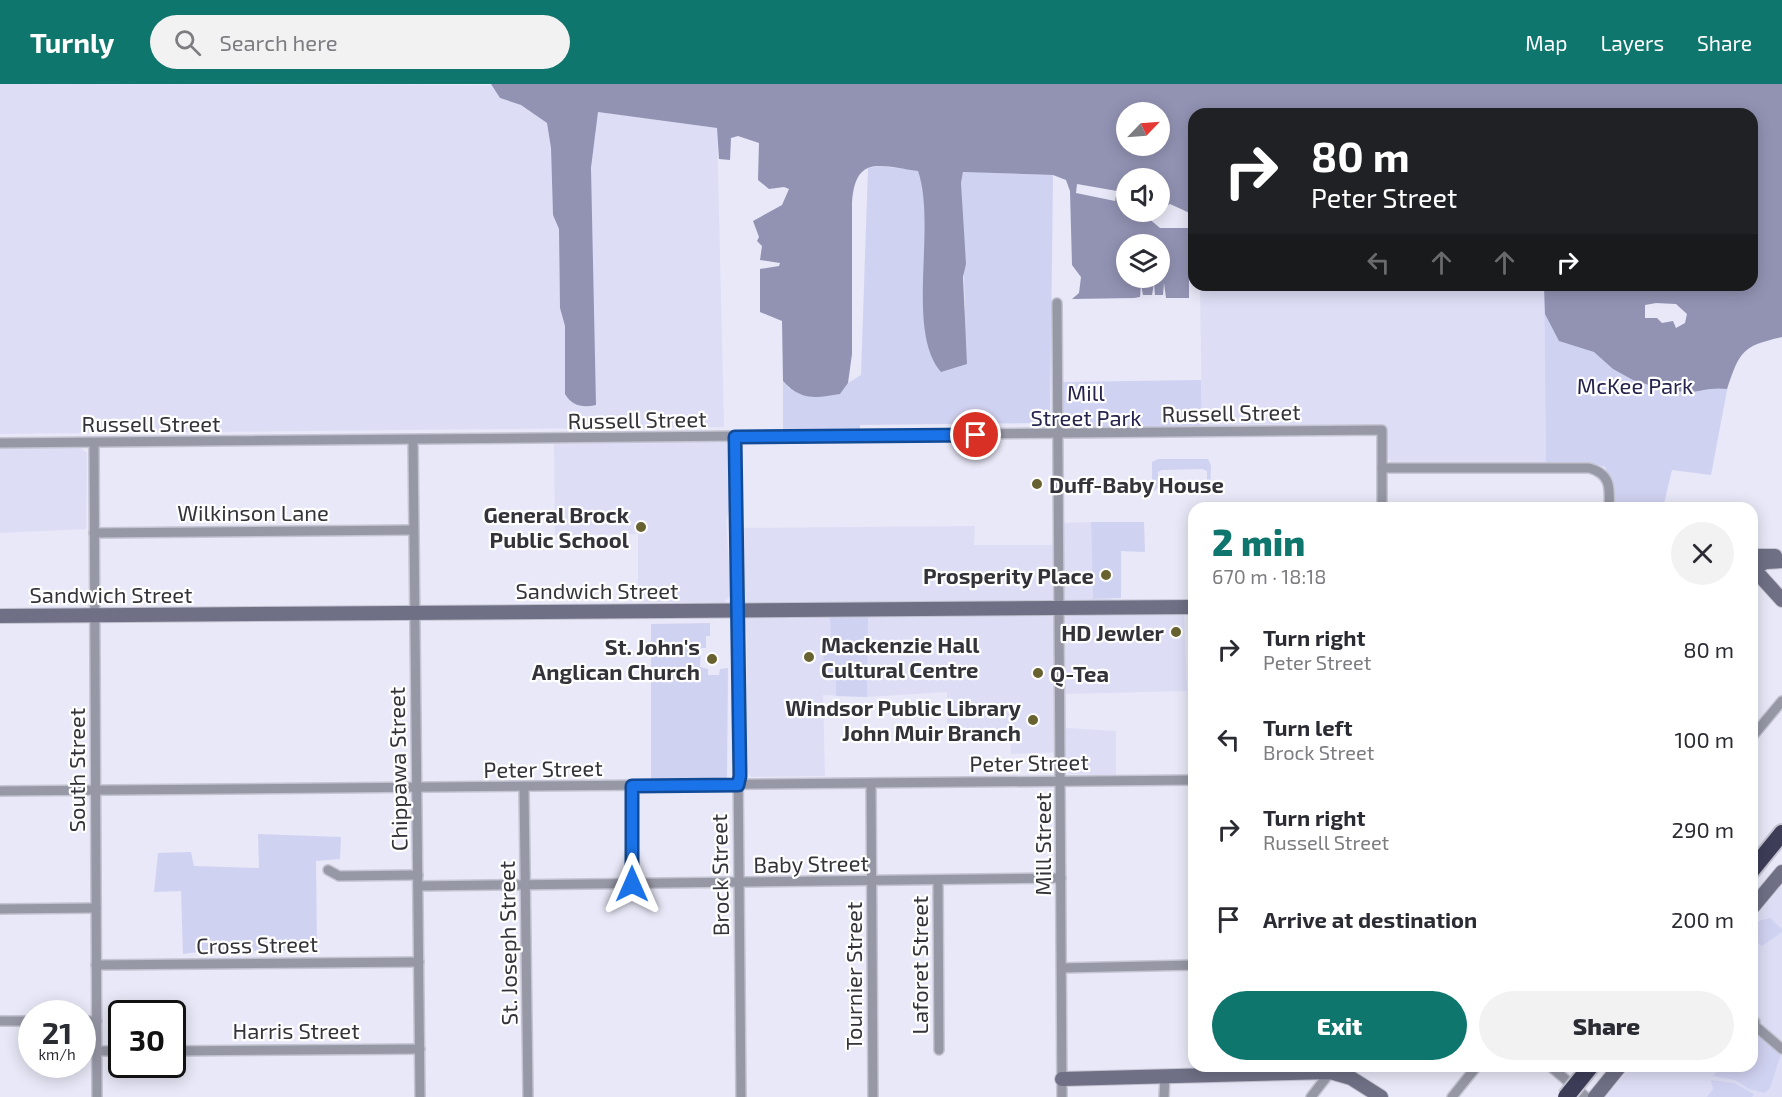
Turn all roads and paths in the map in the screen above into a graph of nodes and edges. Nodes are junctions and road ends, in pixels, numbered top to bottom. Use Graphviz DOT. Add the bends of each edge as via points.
graph roads {
  1 [pos="1057,303"];
  2 [pos="1057,434"];
  3 [pos="735,437"];
  4 [pos="413,440"];
  5 [pos="0,443"];
  6 [pos="94,443"];
  7 [pos="1382,468"];
  8 [pos="1382,502"];
  9 [pos="1609,502"];
  10 [pos="413,530"];
  11 [pos="94,533"];
  12 [pos="1782,560"];
  13 [pos="1758,565"];
  14 [pos="1758,574"];
  15 [pos="1781,600"];
  16 [pos="1188,607"];
  17 [pos="1060,608"];
  18 [pos="736,610"];
  19 [pos="415,612"];
  20 [pos="94,615"];
  21 [pos="0,616"];
  22 [pos="1782,701"];
  23 [pos="1758,730"];
  24 [pos="1188,780"];
  25 [pos="1061,781"];
  26 [pos="871,784"];
  27 [pos="738,785"];
  28 [pos="632,786"];
  29 [pos="417,788"];
  30 [pos="524,788"];
  31 [pos="0,791"];
  32 [pos="95,791"];
  33 [pos="1782,833"];
  34 [pos="1758,863"];
  35 [pos="328,870"];
  36 [pos="1782,872"];
  37 [pos="418,875"];
  38 [pos="1061,878"];
  39 [pos="938,880"];
  40 [pos="872,882"];
  41 [pos="739,883"];
  42 [pos="632,884"];
  43 [pos="525,885"];
  44 [pos="418,886"];
  45 [pos="1758,900"];
  46 [pos="96,908"];
  47 [pos="0,909"];
  48 [pos="419,962"];
  49 [pos="96,965"];
  50 [pos="1188,965"];
  51 [pos="1062,969"];
  52 [pos="96,1000"];
  53 [pos="0,1021"];
  54 [pos="18,1021"];
  55 [pos="96,1021"];
  56 [pos="1758,1028"];
  57 [pos="420,1049"];
  58 [pos="1782,1049"];
  59 [pos="939,1050"];
  60 [pos="97,1051"];
  61 [pos="108,1051"];
  62 [pos="186,1051"];
  63 [pos="1261,1072"];
  64 [pos="1330,1072"];
  65 [pos="1339,1072"];
  66 [pos="1472,1072"];
  67 [pos="1557,1072"];
  68 [pos="1586,1072"];
  69 [pos="1615,1072"];
  70 [pos="1164,1076"];
  71 [pos="1062,1079"];
  72 [pos="1311,1095"];
  73 [pos="97,1097"];
  74 [pos="420,1097"];
  75 [pos="528,1097"];
  76 [pos="741,1097"];
  77 [pos="873,1097"];
  78 [pos="1062,1097"];
  79 [pos="1164,1097"];
  80 [pos="1381,1097"];
  81 [pos="1452,1097"];
  82 [pos="1566,1097"];
  83 [pos="1586,1097"];
  84 [pos="1595,1097"];
  1 -- 2 [label="street, Mill Street"];
  2 -- 3 [label="street, Russell Street"];
  2 -- 7 [label="street, Russell Street" via="1382,430"];
  2 -- 17 [label="street, Mill Street"];
  3 -- 4 [label="street, Russell Street"];
  3 -- 18 [label="street, Brock Street"];
  4 -- 6 [label="street, Russell Street"];
  4 -- 10 [label="street, Chippawa Street"];
  5 -- 6 [label="street, Russell Street"];
  6 -- 11 [label="street, South Street"];
  7 -- 8 [label="street"];
  7 -- 9 [label="street" via="1589,468 1604,474 1610,488"];
  10 -- 11 [label="street, Wilkinson Lane"];
  10 -- 19 [label="street, Chippawa Street"];
  11 -- 20 [label="street, South Street"];
  12 -- 13 [label="main road"];
  14 -- 15 [label="main road"];
  16 -- 17 [label="main road, Sandwich Street"];
  17 -- 18 [label="main road, Sandwich Street"];
  17 -- 25 [label="street, Mill Street"];
  18 -- 19 [label="main road, Sandwich Street"];
  18 -- 27 [label="street, Brock Street"];
  19 -- 20 [label="main road, Sandwich Street"];
  19 -- 29 [label="street, Chippawa Street"];
  20 -- 21 [label="main road, Sandwich Street"];
  20 -- 32 [label="street, South Street"];
  22 -- 23 [label="street"];
  24 -- 25 [label="street, Peter Street"];
  25 -- 26 [label="street, Peter Street"];
  25 -- 38 [label="street, Mill Street"];
  26 -- 27 [label="street, Peter Street"];
  26 -- 40 [label="street, Tournier Street"];
  27 -- 28 [label="street, Peter Street"];
  27 -- 41 [label="street, Brock Street"];
  28 -- 30 [label="street, Peter Street"];
  28 -- 42 [label="street"];
  29 -- 30 [label="street, Peter Street"];
  29 -- 32 [label="street, Peter Street"];
  29 -- 37 [label="street, Chippawa Street"];
  30 -- 43 [label="street, St. Joseph Street"];
  31 -- 32 [label="street, Peter Street"];
  32 -- 46 [label="street, South Street"];
  33 -- 34 [label="highway"];
  35 -- 37 [label="street" via="339,876"];
  36 -- 45 [label="main road"];
  37 -- 44 [label="street, Chippawa Street"];
  38 -- 39 [label="street, Baby Street"];
  38 -- 51 [label="street, Mill Street"];
  39 -- 40 [label="street, Baby Street"];
  39 -- 59 [label="street, Laforet Street"];
  40 -- 41 [label="street, Baby Street"];
  40 -- 77 [label="street, Tournier Street"];
  41 -- 42 [label="street, Baby Street"];
  41 -- 76 [label="street, Brock Street"];
  42 -- 43 [label="street, Baby Street"];
  43 -- 44 [label="street, Baby Street"];
  43 -- 75 [label="street, St. Joseph Street"];
  44 -- 48 [label="street, Chippawa Street"];
  46 -- 47 [label="street"];
  46 -- 49 [label="street, South Street"];
  48 -- 49 [label="street, Cross Street"];
  48 -- 57 [label="street, Chippawa Street"];
  49 -- 52 [label="street, South Street"];
  50 -- 51 [label="street"];
  51 -- 71 [label="street, Mill Street"];
  53 -- 54 [label="street"];
  55 -- 60 [label="street, South Street"];
  56 -- 58 [label="street"];
  57 -- 62 [label="street, Harris Street"];
  57 -- 74 [label="street, Chippawa Street"];
  60 -- 61 [label="street"];
  60 -- 73 [label="street, South Street"];
  63 -- 70 [label="main road"];
  64 -- 72 [label="street"];
  65 -- 80 [label="main road"];
  66 -- 81 [label="street"];
  67 -- 83 [label="street"];
  68 -- 82 [label="highway, bridge"];
  69 -- 84 [label="main road"];
  70 -- 71 [label="main road"];
  70 -- 79 [label="street"];
  71 -- 78 [label="street, Mill Street"];
}
